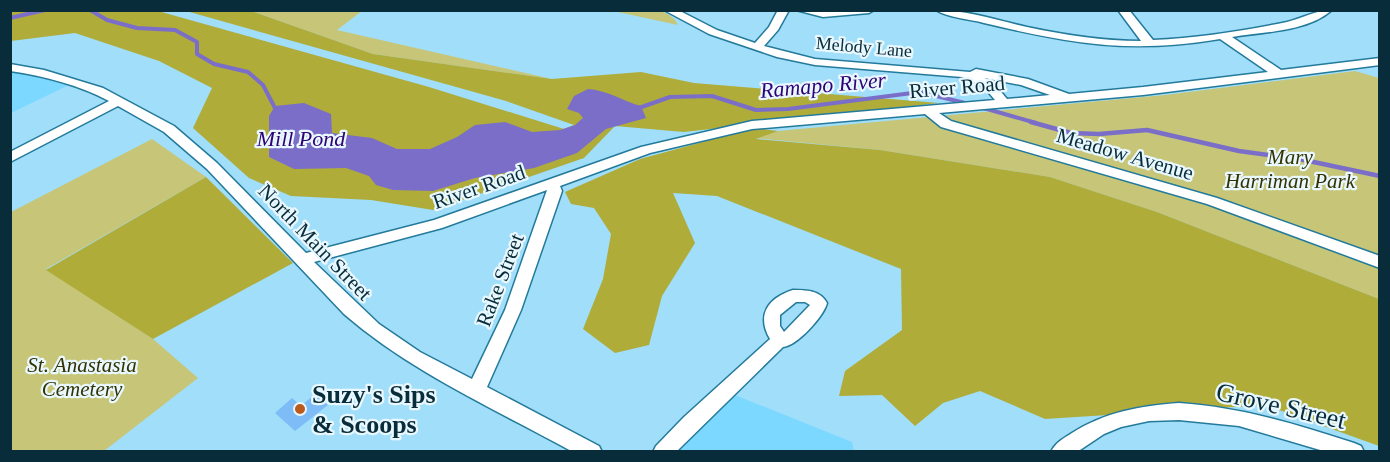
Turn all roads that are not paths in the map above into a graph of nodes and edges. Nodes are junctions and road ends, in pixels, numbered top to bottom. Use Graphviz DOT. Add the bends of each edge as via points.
graph roads {
  1 [pos="669,10"];
  2 [pos="784,10"];
  3 [pos="801,10"];
  4 [pos="869,10"];
  5 [pos="941,10"];
  6 [pos="1123,10"];
  7 [pos="1327,10"];
  8 [pos="1223,36"];
  9 [pos="1150,44"];
  10 [pos="756,48"];
  11 [pos="1380,61"];
  12 [pos="10,67"];
  13 [pos="964,74"];
  14 [pos="1279,74"];
  15 [pos="1069,98"];
  16 [pos="119,100"];
  17 [pos="1005,104"];
  18 [pos="936,110"];
  19 [pos="10,158"];
  20 [pos="552,184"];
  21 [pos="304,260"];
  22 [pos="1380,262"];
  23 [pos="780,340"];
  24 [pos="477,389"];
  25 [pos="592,452"];
  26 [pos="663,452"];
  27 [pos="1061,452"];
  28 [pos="1354,452"];
  1 -- 10 [label="street, Melody Lane"];
  2 -- 10 [label="street"];
  3 -- 4 [label="street" via="823,14"];
  5 -- 9 [label="street" via="1085,41"];
  6 -- 9 [label="street"];
  7 -- 8 [label="street" via="1292,24"];
  8 -- 9 [label="street"];
  8 -- 14 [label="street"];
  10 -- 13 [label="street, Melody Lane" via="815,62"];
  11 -- 14 [label="street, River Road"];
  12 -- 16 [label="street, North Main Street" via="75,82"];
  13 -- 15 [label="street" via="1013,80"];
  13 -- 17 [label="street, Melody Lane" via="988,84"];
  14 -- 15 [label="street, River Road"];
  15 -- 17 [label="street, River Road"];
  16 -- 19 [label="street"];
  16 -- 21 [label="street, North Main Street" via="169,129 212,166"];
  17 -- 18 [label="street, River Road"];
  18 -- 20 [label="street, River Road" via="762,124 711,133 646,150"];
  18 -- 22 [label="street, Meadow Avenue" via="946,124 1272,220"];
  20 -- 21 [label="street, River Road" via="437,224"];
  20 -- 24 [label="street, Rake Street" via="555,191 513,310"];
  21 -- 24 [label="street, North Main Street" via="373,329 414,357"];
  23 -- 26 [label="street"];
  24 -- 25 [label="street, North Main Street"];
  27 -- 28 [label="street, Grove Street" via="1090,432 1121,419 1160,412 1222,415 1297,432"];
}
